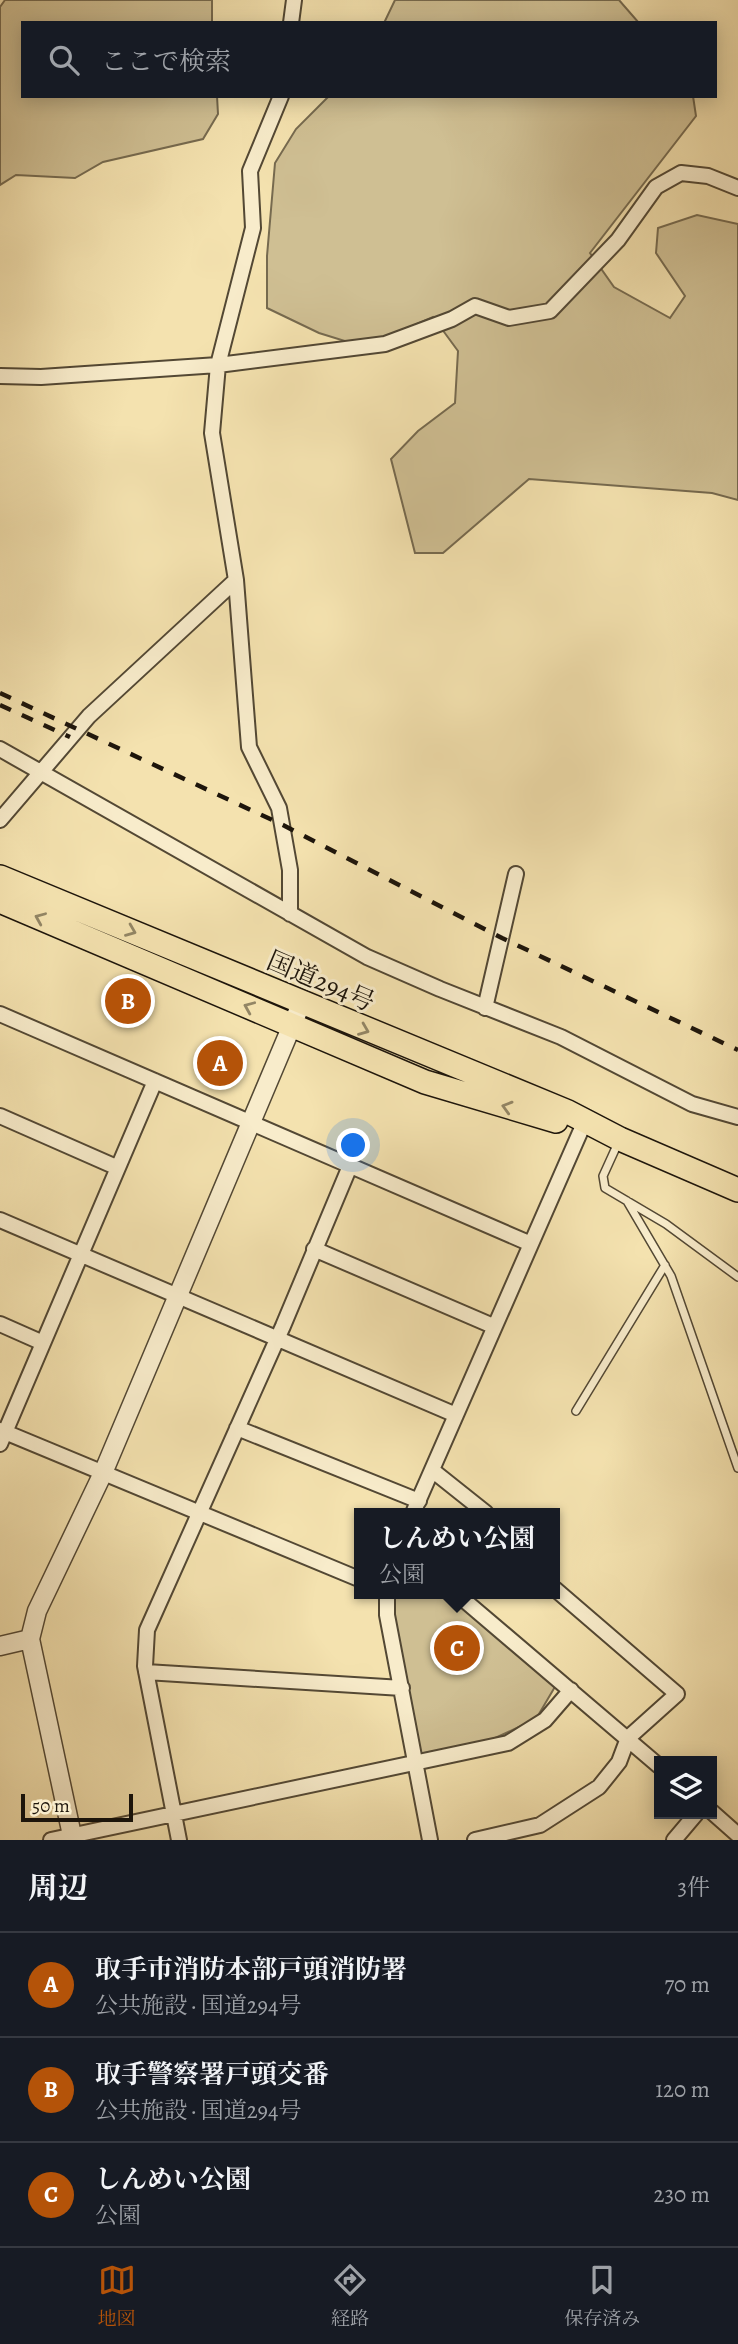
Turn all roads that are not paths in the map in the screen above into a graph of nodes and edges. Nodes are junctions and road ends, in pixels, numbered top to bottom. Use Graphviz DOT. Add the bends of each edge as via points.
graph roads {
  1 [pos="294,0"];
  2 [pos="291,21"];
  3 [pos="280,98"];
  4 [pos="738,188"];
  5 [pos="218,365"];
  6 [pos="0,376"];
  7 [pos="236,580"];
  8 [pos="0,749"];
  9 [pos="40,772"];
  10 [pos="0,820"];
  11 [pos="516,874"];
  12 [pos="0,877"];
  13 [pos="0,901"];
  14 [pos="290,914"];
  15 [pos="301,1004"];
  16 [pos="485,1008"];
  17 [pos="0,1014"];
  18 [pos="290,1026"];
  19 [pos="155,1080"];
  20 [pos="0,1116"];
  21 [pos="738,1118"];
  22 [pos="251,1122"];
  23 [pos="583,1125"];
  24 [pos="620,1139"];
  25 [pos="350,1166"];
  26 [pos="116,1167"];
  27 [pos="738,1190"];
  28 [pos="627,1201"];
  29 [pos="0,1220"];
  30 [pos="531,1244"];
  31 [pos="314,1249"];
  32 [pos="79,1252"];
  33 [pos="665,1265"];
  34 [pos="738,1277"];
  35 [pos="178,1295"];
  36 [pos="0,1324"];
  37 [pos="493,1326"];
  38 [pos="278,1338"];
  39 [pos="43,1343"];
  40 [pos="576,1411"];
  41 [pos="456,1415"];
  42 [pos="237,1428"];
  43 [pos="2,1435"];
  44 [pos="738,1468"];
  45 [pos="432,1470"];
  46 [pos="103,1473"];
  47 [pos="416,1507"];
  48 [pos="479,1508"];
  49 [pos="200,1512"];
  50 [pos="354,1577"];
  51 [pos="560,1593"];
  52 [pos="387,1599"];
  53 [pos="463,1599"];
  54 [pos="30,1639"];
  55 [pos="0,1646"];
  56 [pos="146,1672"];
  57 [pos="402,1688"];
  58 [pos="571,1690"];
  59 [pos="628,1738"];
  60 [pos="654,1761"];
  61 [pos="417,1764"];
  62 [pos="174,1814"];
  63 [pos="717,1816"];
  64 [pos="692,1819"];
  65 [pos="738,1835"];
  66 [pos="72,1838"];
  67 [pos="51,1840"];
  68 [pos="179,1840"];
  69 [pos="430,1840"];
  70 [pos="475,1840"];
  71 [pos="674,1840"];
  1 -- 2 [label="street"];
  3 -- 5 [label="street" via="250,171 253,228"];
  4 -- 5 [label="street" via="708,176 681,173 656,187 618,240 550,311 509,318 475,306 385,344"];
  5 -- 6 [label="street"];
  5 -- 7 [label="street" via="212,433"];
  7 -- 9 [label="street" via="89,716"];
  7 -- 14 [label="street" via="249,747 281,817 290,870"];
  8 -- 9 [label="street"];
  9 -- 10 [label="street"];
  9 -- 14 [label="street"];
  11 -- 16 [label="street"];
  12 -- 15 [label="highway, 国道294号, one-way"];
  18 -- 13 [label="highway, 国道294号, one-way"];
  14 -- 16 [label="street" via="368,957"];
  15 -- 18 [label="street"];
  15 -- 23 [label="highway, 国道294号, one-way"];
  16 -- 21 [label="street" via="561,1037 692,1104"];
  17 -- 19 [label="street"];
  18 -- 22 [label="street"];
  23 -- 18 [label="highway, 国道294号, one-way" via="425,1082"];
  19 -- 22 [label="street"];
  19 -- 26 [label="street"];
  20 -- 26 [label="street"];
  22 -- 25 [label="street"];
  22 -- 35 [label="street"];
  23 -- 24 [label="highway, 国道294号"];
  23 -- 30 [label="street"];
  24 -- 27 [label="highway, 国道294号"];
  24 -- 28 [label="lane" via="603,1176 605,1188"];
  25 -- 30 [label="street"];
  25 -- 31 [label="street"];
  26 -- 32 [label="street"];
  28 -- 33 [label="lane"];
  28 -- 34 [label="lane"];
  29 -- 32 [label="street"];
  30 -- 37 [label="street"];
  31 -- 37 [label="street"];
  31 -- 38 [label="street"];
  32 -- 35 [label="street"];
  32 -- 39 [label="street"];
  33 -- 40 [label="lane"];
  33 -- 44 [label="lane"];
  35 -- 38 [label="street"];
  35 -- 46 [label="street"];
  36 -- 39 [label="street"];
  37 -- 41 [label="street"];
  38 -- 41 [label="street"];
  38 -- 42 [label="street"];
  39 -- 43 [label="street"];
  41 -- 45 [label="street"];
  42 -- 47 [label="street"];
  42 -- 49 [label="street"];
  43 -- 46 [label="street"];
  45 -- 47 [label="street"];
  45 -- 48 [label="street"];
  46 -- 49 [label="street"];
  46 -- 54 [label="street" via="37,1611"];
  49 -- 50 [label="street"];
  49 -- 56 [label="street" via="147,1630"];
  51 -- 59 [label="street" via="677,1694"];
  52 -- 57 [label="street"];
  53 -- 58 [label="street"];
  54 -- 55 [label="street"];
  54 -- 66 [label="street"];
  56 -- 57 [label="street"];
  56 -- 62 [label="street"];
  57 -- 61 [label="street"];
  58 -- 59 [label="street"];
  58 -- 61 [label="street" via="545,1720 508,1742"];
  59 -- 60 [label="street"];
  59 -- 70 [label="street" via="619,1762 599,1787 540,1825"];
  61 -- 62 [label="street"];
  61 -- 69 [label="street"];
  62 -- 66 [label="street"];
  62 -- 68 [label="street"];
  63 -- 65 [label="street"];
  64 -- 71 [label="street"];
  66 -- 67 [label="street"];
}
